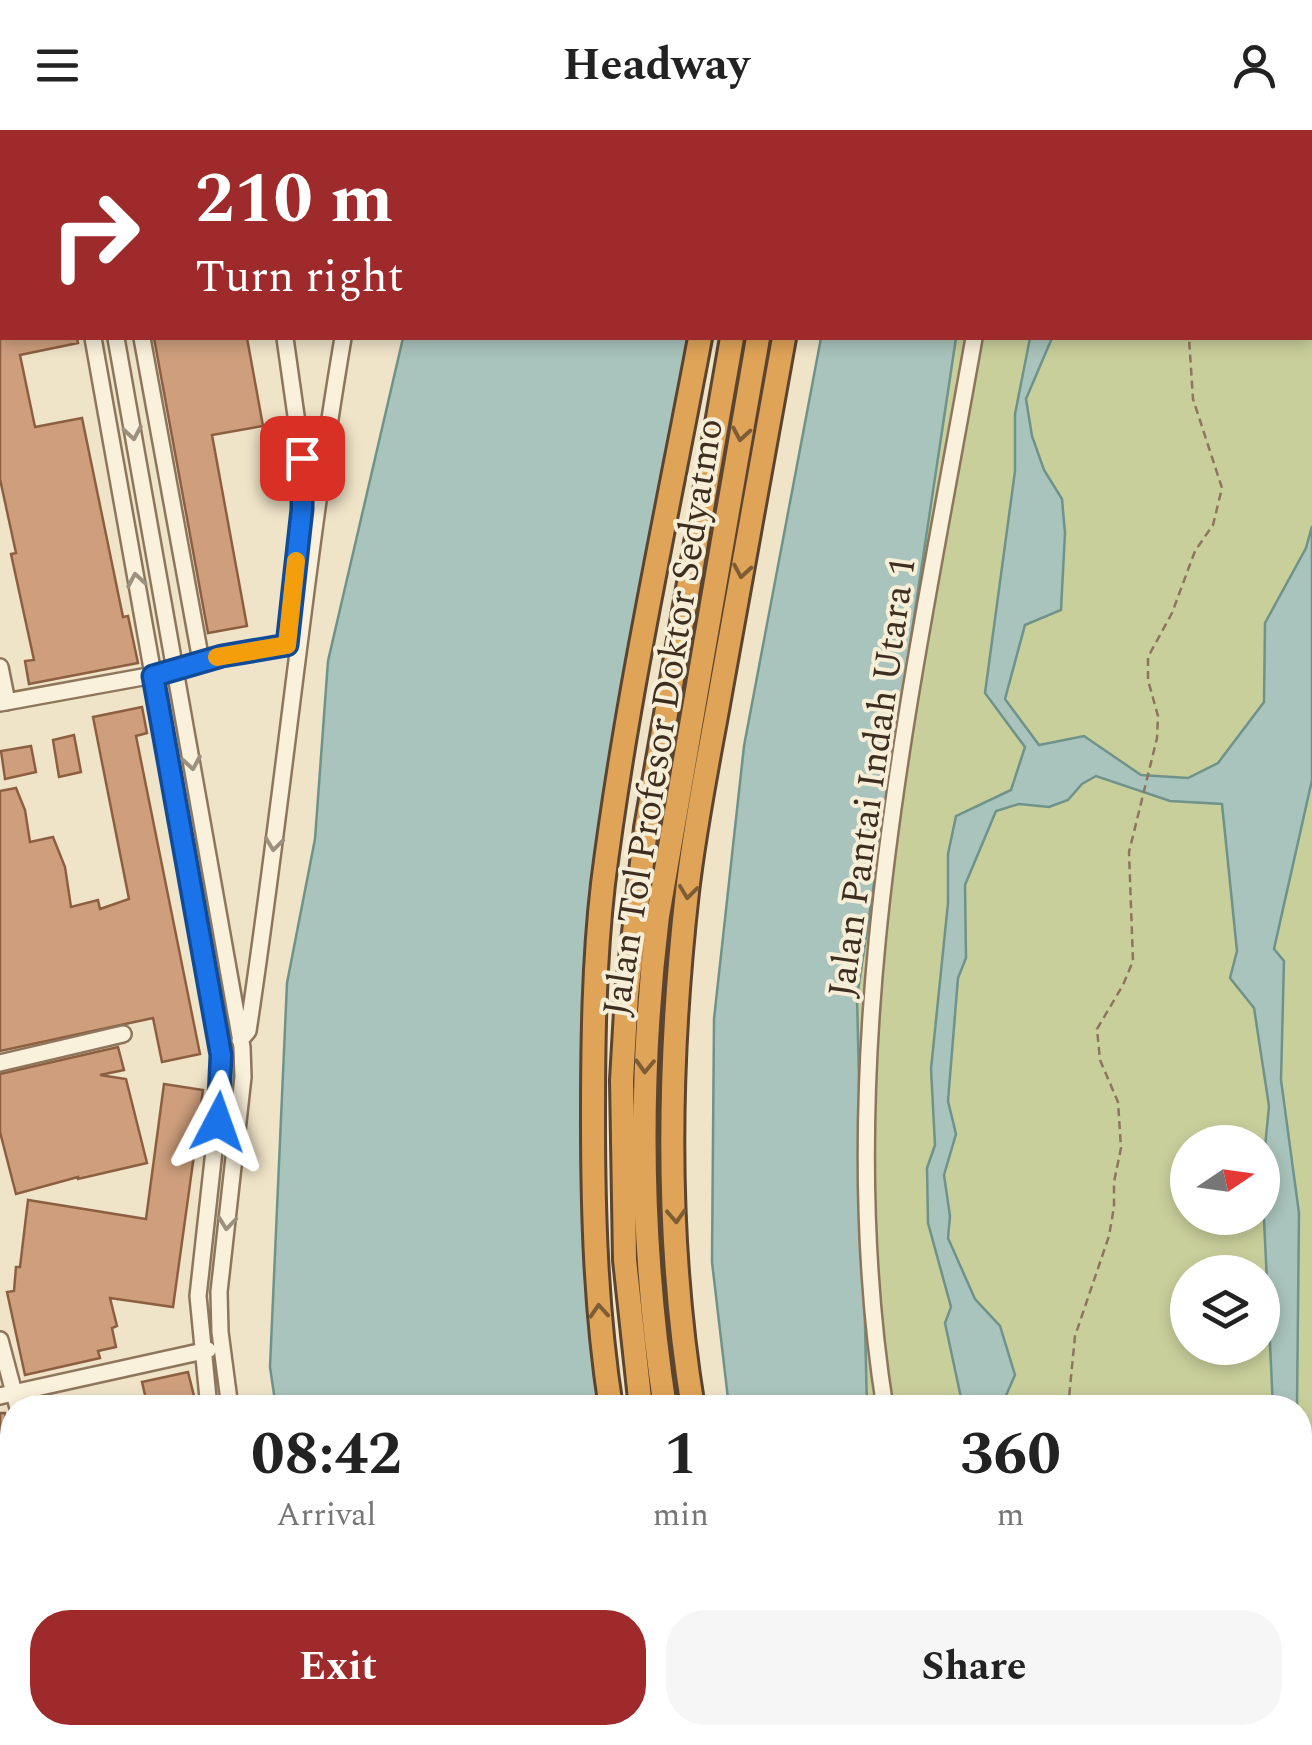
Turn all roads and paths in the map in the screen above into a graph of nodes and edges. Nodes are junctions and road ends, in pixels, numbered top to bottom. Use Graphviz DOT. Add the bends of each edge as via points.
graph roads {
  1 [pos="92,340"];
  2 [pos="116,340"];
  3 [pos="142,340"];
  4 [pos="285,340"];
  5 [pos="343,340"];
  6 [pos="700,340"];
  7 [pos="732,340"];
  8 [pos="758,340"];
  9 [pos="784,340"];
  10 [pos="974,340"];
  11 [pos="1190,340"];
  12 [pos="302,458"];
  13 [pos="322,459"];
  14 [pos="293,644"];
  15 [pos="201,661"];
  16 [pos="0,666"];
  17 [pos="176,667"];
  18 [pos="153,676"];
  19 [pos="3,703"];
  20 [pos="123,1034"];
  21 [pos="240,1040"];
  22 [pos="0,1063"];
  23 [pos="0,1340"];
  24 [pos="222,1348"];
  25 [pos="202,1350"];
  26 [pos="10,1395"];
  27 [pos="23,1395"];
  28 [pos="207,1395"];
  29 [pos="228,1395"];
  30 [pos="609,1395"];
  31 [pos="639,1395"];
  32 [pos="663,1395"];
  33 [pos="691,1395"];
  34 [pos="883,1395"];
  35 [pos="1069,1395"];
  18 -- 1 [label="street, one-way"];
  2 -- 17 [label="street, one-way"];
  3 -- 15 [label="street"];
  4 -- 12 [label="street"];
  5 -- 13 [label="street"];
  30 -- 6 [label="highway, Jalan Tol Profesor Doktor Sedyatmo, one-way" via="594,1216 593,1058 603,887"];
  7 -- 31 [label="highway, Jalan Tol Profesor Doktor Sedyatmo" via="646,828 627,994 625,1260"];
  8 -- 32 [label="highway, Jalan Tol Profesor Doktor Sedyatmo, one-way" via="649,989 646,1248"];
  9 -- 33 [label="highway, Jalan Tol Profesor Doktor Sedyatmo, one-way" via="684,928 675,1205"];
  10 -- 34 [label="street, Jalan Pantai Indah Utara 1" via="895,788 868,1024 866,1182"];
  11 -- 35 [label="path" via="1192,399 1222,488 1213,525 1148,658 1157,738 1129,852 1132,961 1097,1029 1100,1060 1122,1118 1121,1148 1109,1236 1074,1336"];
  12 -- 13 [label="street"];
  12 -- 14 [label="street"];
  13 -- 14 [label="street"];
  14 -- 15 [label="street"];
  14 -- 21 [label="street, one-way" via="267,905 248,1030"];
  15 -- 17 [label="street"];
  16 -- 19 [label="street"];
  17 -- 18 [label="street"];
  17 -- 21 [label="street, one-way"];
  18 -- 19 [label="street"];
  18 -- 25 [label="street" via="221,1055 198,1296"];
  20 -- 22 [label="street"];
  21 -- 24 [label="street, one-way" via="243,1077 219,1292"];
  23 -- 26 [label="street"];
  24 -- 25 [label="street"];
  24 -- 29 [label="street"];
  25 -- 27 [label="street"];
  25 -- 28 [label="street"];
}
